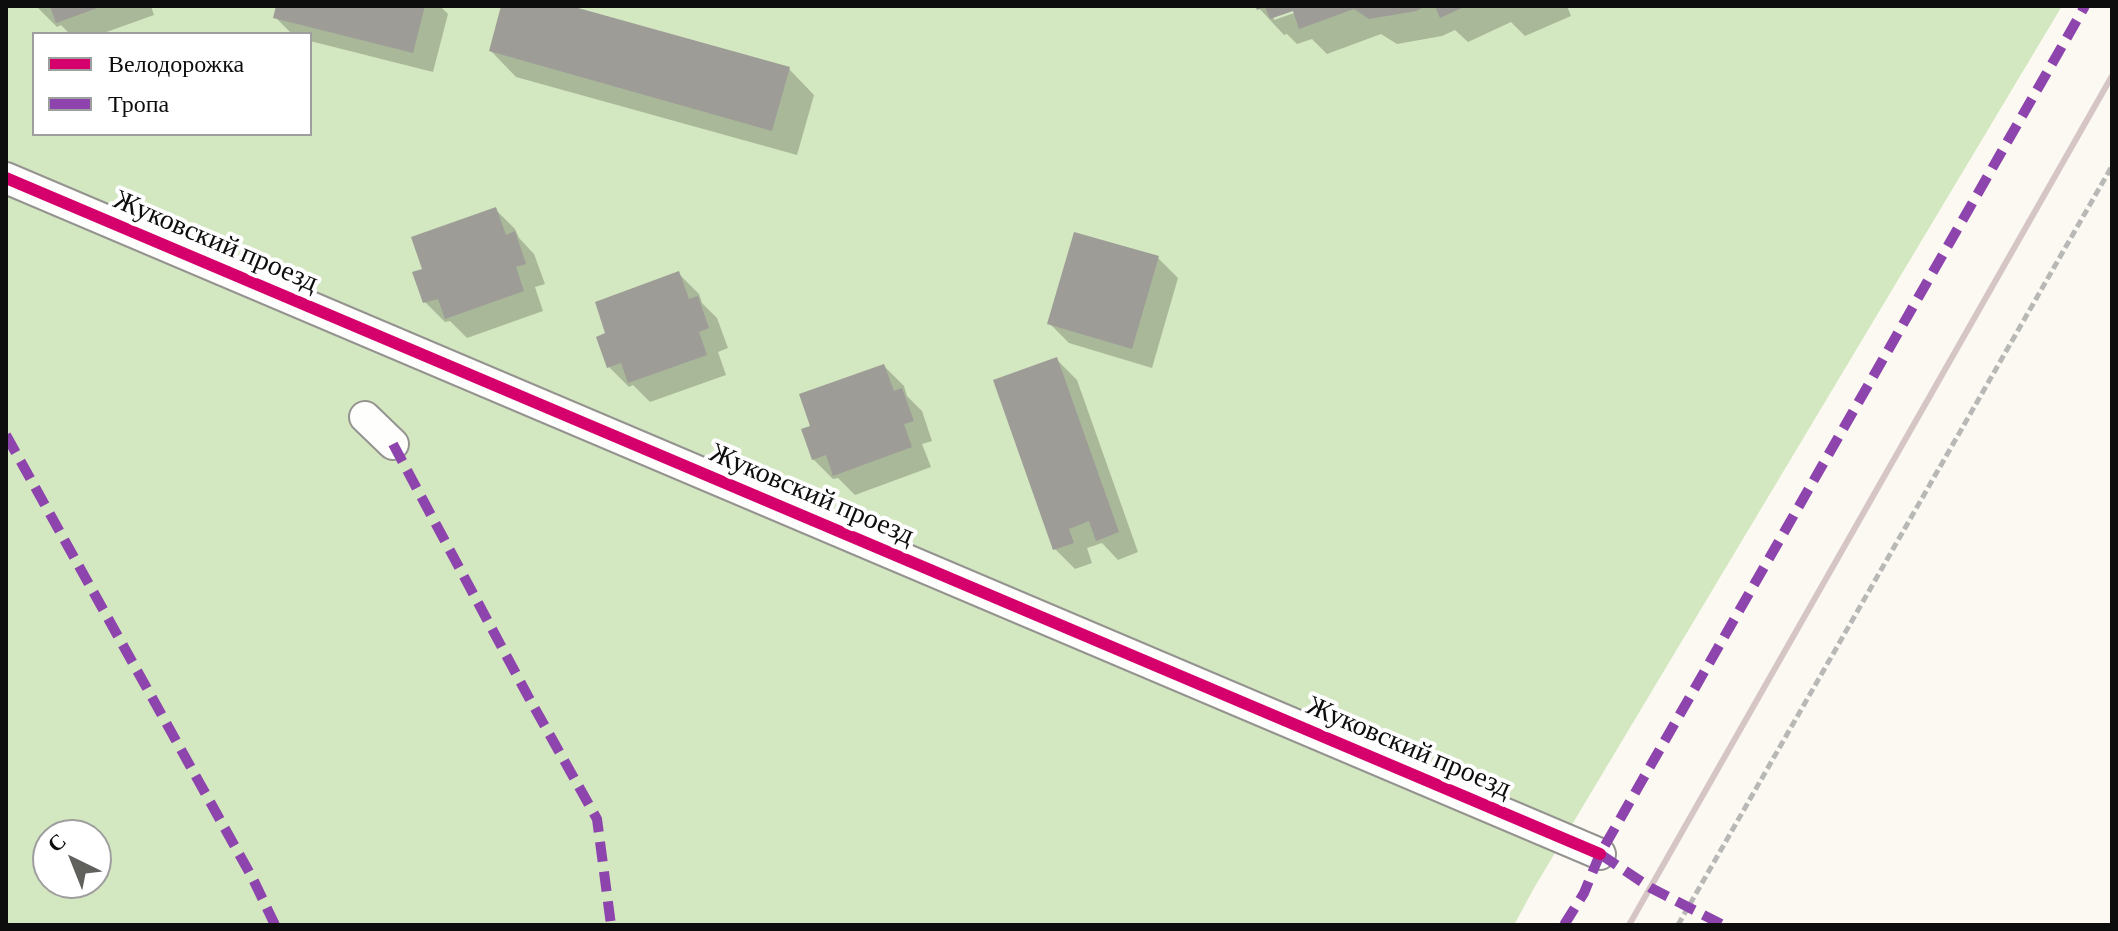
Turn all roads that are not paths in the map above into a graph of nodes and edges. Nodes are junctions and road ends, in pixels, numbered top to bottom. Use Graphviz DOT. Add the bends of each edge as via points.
graph roads {
  1 [pos="6,178"];
  2 [pos="365,417"];
  3 [pos="393,444"];
  4 [pos="1600,854"];
  1 -- 4 [label="street, Жуковский проезд" via="291,309"];
  2 -- 3 [label="street"];
}
